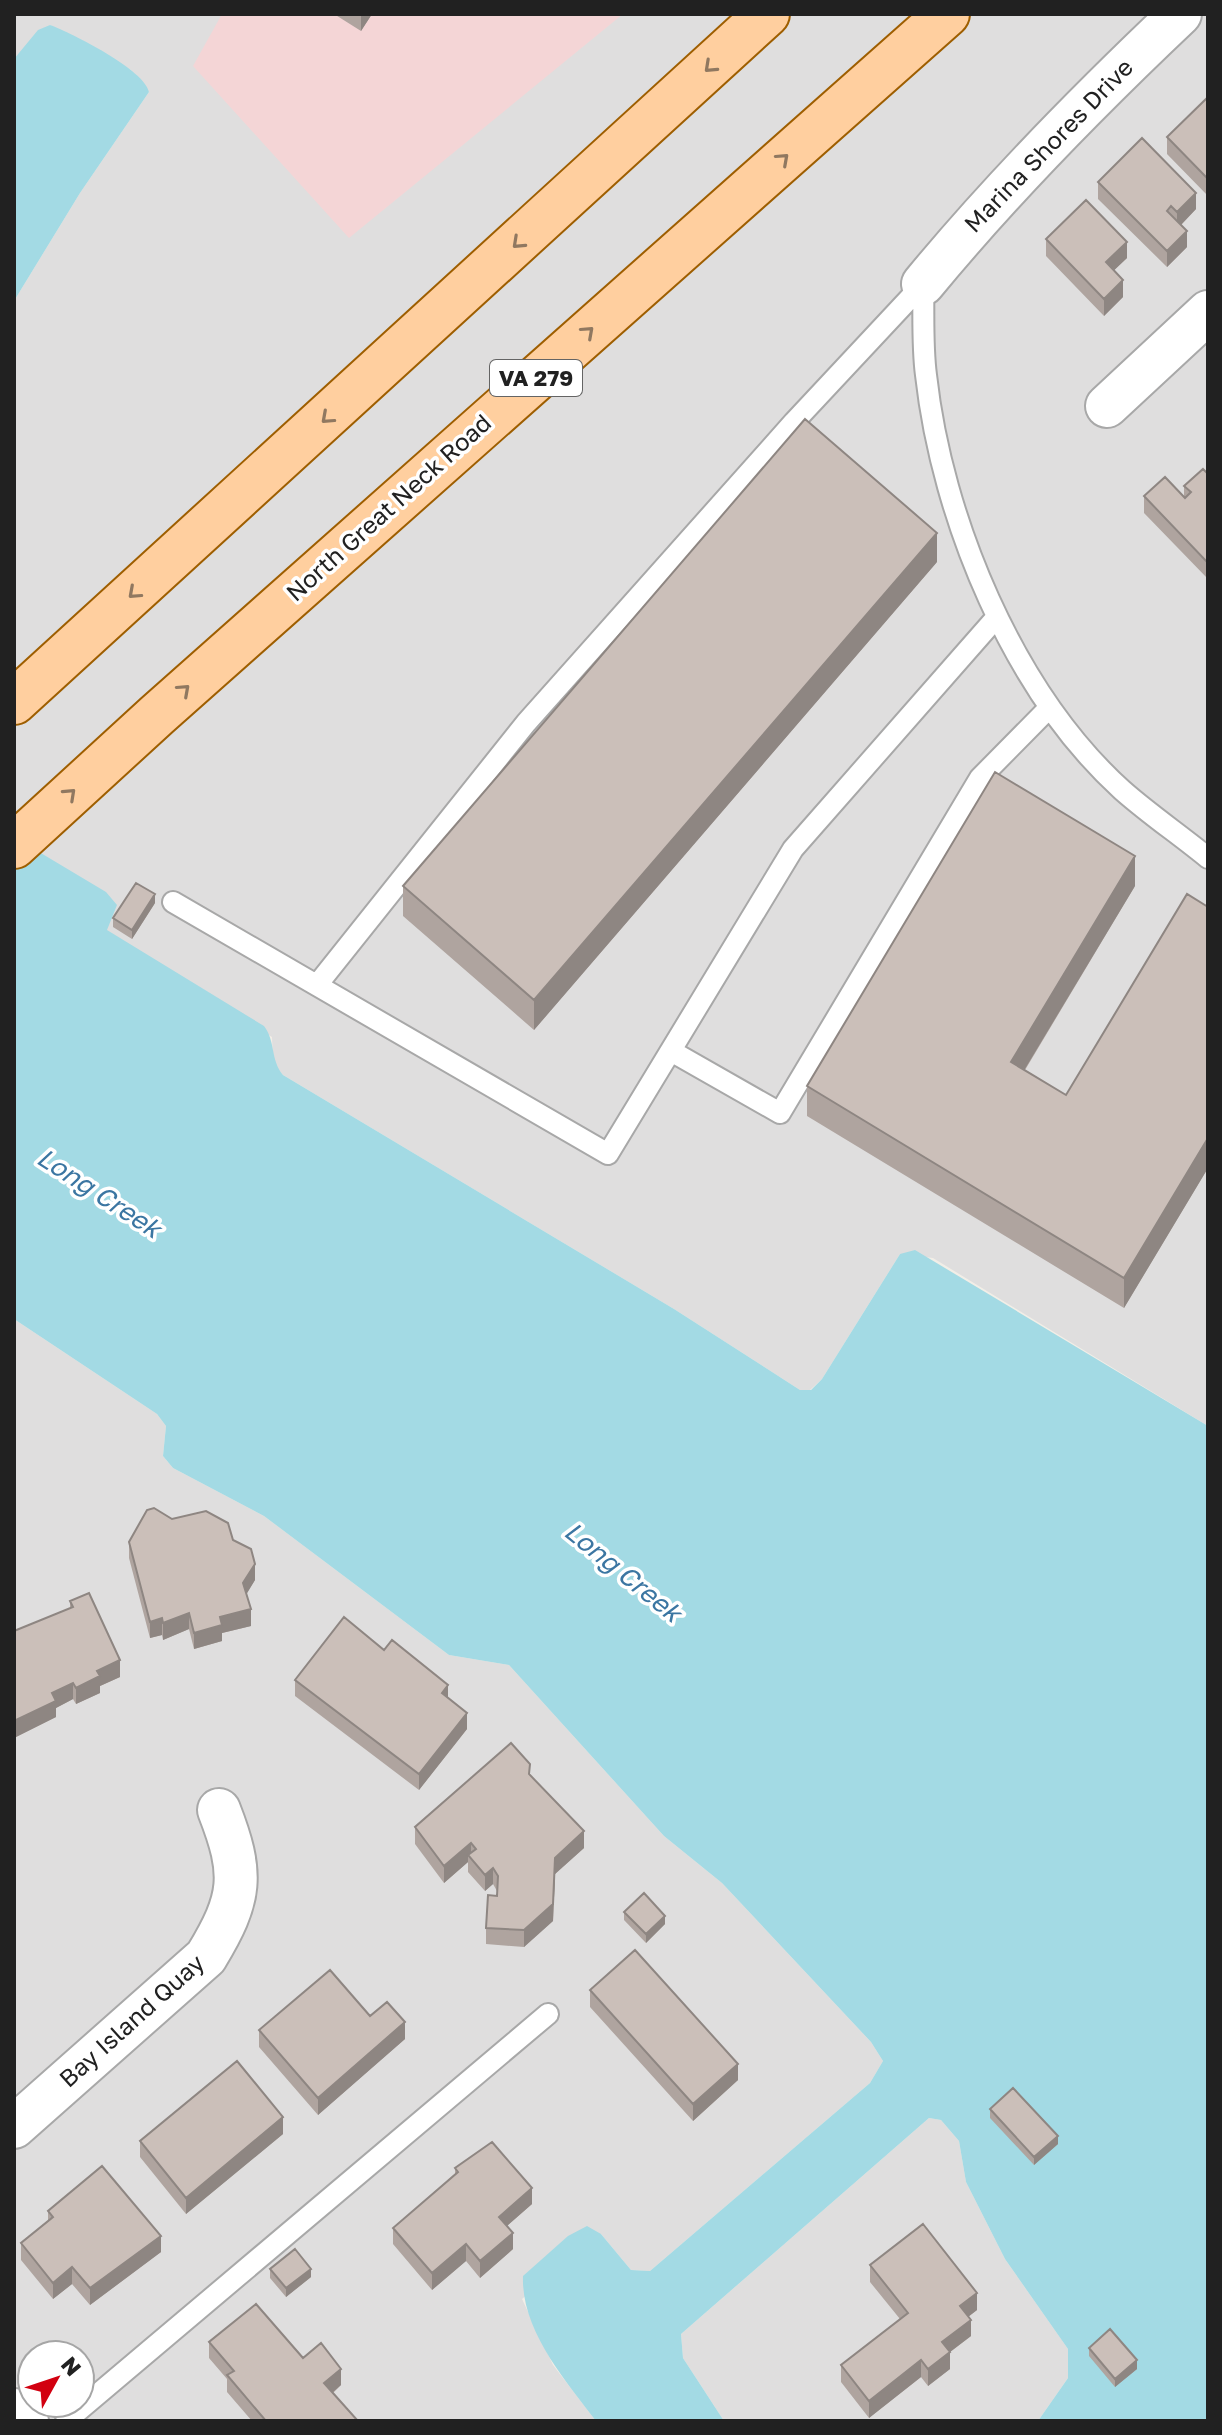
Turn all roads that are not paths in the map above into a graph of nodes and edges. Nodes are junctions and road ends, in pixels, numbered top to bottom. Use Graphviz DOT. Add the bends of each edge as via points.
graph roads {
  1 [pos="767,14"];
  2 [pos="947,14"];
  3 [pos="1180,14"];
  4 [pos="923,284"];
  5 [pos="1208,312"];
  6 [pos="1107,406"];
  7 [pos="995,619"];
  8 [pos="27,690"];
  9 [pos="1049,708"];
  10 [pos="14,846"];
  11 [pos="1208,858"];
  12 [pos="173,902"];
  13 [pos="317,985"];
  14 [pos="671,1051"];
  15 [pos="219,1810"];
  16 [pos="548,2014"];
  17 [pos="14,2127"];
  18 [pos="14,2410"];
  19 [pos="27,2421"];
  20 [pos="66,2421"];
  1 -- 8 [label="main road, one-way"];
  10 -- 2 [label="main road, North Great Neck Road / VA 279, one-way"];
  3 -- 4 [label="street, Marina Shores Drive" via="1030,162"];
  4 -- 7 [label="lane" via="925,373 940,460"];
  4 -- 13 [label="lane" via="526,723"];
  5 -- 6 [label="street"];
  7 -- 9 [label="lane"];
  7 -- 14 [label="lane" via="793,849"];
  9 -- 11 [label="lane" via="1121,789"];
  9 -- 14 [label="lane" via="980,778 780,1113"];
  12 -- 13 [label="lane"];
  13 -- 14 [label="lane" via="608,1154"];
  15 -- 17 [label="street, Bay Island Quay" via="234,1850 237,1885 228,1921 206,1957"];
  16 -- 20 [label="lane"];
  18 -- 19 [label="street"];
}
